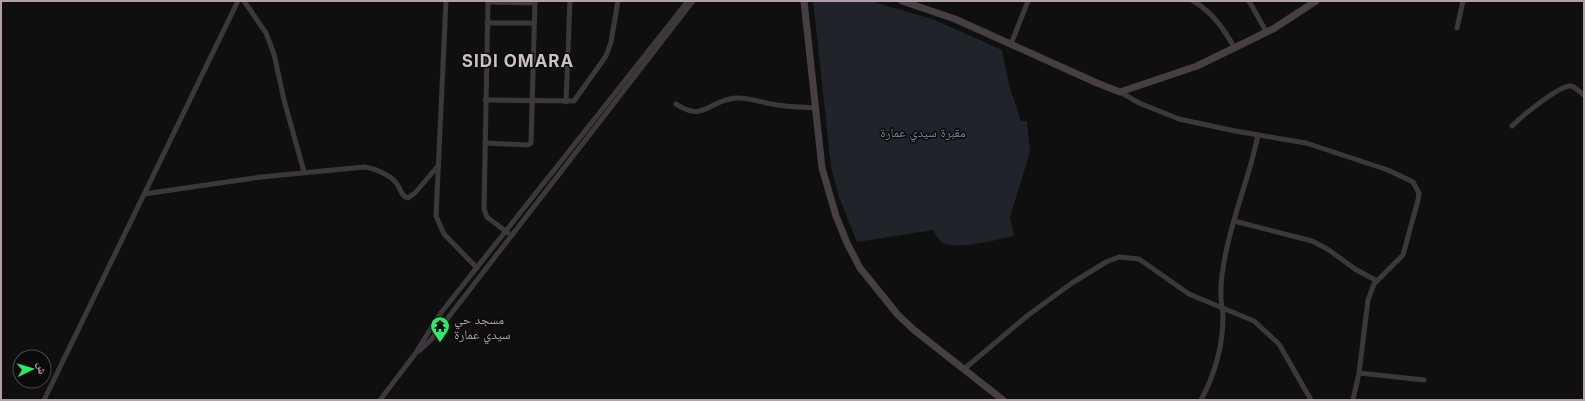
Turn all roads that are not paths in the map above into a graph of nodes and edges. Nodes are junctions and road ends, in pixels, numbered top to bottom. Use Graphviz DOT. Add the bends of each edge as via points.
graph roads {
  1 [pos="238,1"];
  2 [pos="244,1"];
  3 [pos="446,1"];
  4 [pos="570,1"];
  5 [pos="618,1"];
  6 [pos="688,1"];
  7 [pos="693,1"];
  8 [pos="804,1"];
  9 [pos="902,1"];
  10 [pos="1028,1"];
  11 [pos="1193,1"];
  12 [pos="1249,1"];
  13 [pos="1316,1"];
  14 [pos="1463,1"];
  15 [pos="488,2"];
  16 [pos="535,2"];
  17 [pos="487,23"];
  18 [pos="534,23"];
  19 [pos="669,28"];
  20 [pos="1457,28"];
  21 [pos="1267,33"];
  22 [pos="1011,44"];
  23 [pos="1235,48"];
  24 [pos="1120,92"];
  25 [pos="1584,95"];
  26 [pos="485,100"];
  27 [pos="532,100"];
  28 [pos="566,102"];
  29 [pos="676,104"];
  30 [pos="815,108"];
  31 [pos="1512,126"];
  32 [pos="1258,135"];
  33 [pos="485,143"];
  34 [pos="438,166"];
  35 [pos="304,172"];
  36 [pos="144,194"];
  37 [pos="1234,221"];
  38 [pos="509,233"];
  39 [pos="477,268"];
  40 [pos="1377,281"];
  41 [pos="1222,308"];
  42 [pos="415,354"];
  43 [pos="964,369"];
  44 [pos="1359,373"];
  45 [pos="1424,380"];
  46 [pos="44,400"];
  47 [pos="380,400"];
  48 [pos="1003,400"];
  49 [pos="1201,400"];
  50 [pos="1311,400"];
  51 [pos="1353,400"];
  1 -- 36 [label="street"];
  2 -- 35 [label="street" via="266,33 274,54"];
  3 -- 34 [label="street"];
  4 -- 28 [label="street"];
  5 -- 28 [label="street" via="606,56 574,101"];
  6 -- 19 [label="street"];
  7 -- 19 [label="street"];
  8 -- 30 [label="main road"];
  9 -- 22 [label="main road" via="955,19"];
  10 -- 22 [label="street"];
  11 -- 23 [label="street" via="1219,23"];
  12 -- 21 [label="street"];
  13 -- 21 [label="main road"];
  14 -- 20 [label="street"];
  15 -- 16 [label="street"];
  15 -- 17 [label="street"];
  16 -- 18 [label="street"];
  17 -- 18 [label="street"];
  17 -- 26 [label="street"];
  18 -- 27 [label="street"];
  19 -- 38 [label="street"];
  21 -- 23 [label="main road"];
  22 -- 24 [label="main road"];
  23 -- 24 [label="main road" via="1197,66"];
  24 -- 32 [label="street" via="1139,103 1179,119"];
  25 -- 31 [label="street" via="1574,87 1567,87 1530,109"];
  26 -- 27 [label="street"];
  26 -- 33 [label="street"];
  27 -- 28 [label="street"];
  27 -- 33 [label="street" via="530,145"];
  29 -- 30 [label="street" via="687,111 698,112 727,99 738,98 788,107"];
  30 -- 43 [label="main road" via="822,168 828,192 847,243 860,268 898,315"];
  32 -- 37 [label="street"];
  32 -- 40 [label="street" via="1306,143 1388,170 1413,182 1419,193 1403,255"];
  33 -- 38 [label="street" via="485,214"];
  34 -- 35 [label="street" via="408,198 403,196 394,181 374,168 364,166"];
  34 -- 39 [label="street" via="436,210 440,227"];
  35 -- 36 [label="street"];
  36 -- 46 [label="street"];
  37 -- 40 [label="street" via="1312,241"];
  37 -- 41 [label="street" via="1226,254"];
  38 -- 39 [label="street"];
  38 -- 42 [label="street" via="430,341"];
  39 -- 42 [label="street" via="440,314"];
  40 -- 44 [label="street" via="1368,300"];
  41 -- 43 [label="street" via="1189,294 1139,259 1119,257 1072,283 1027,316"];
  41 -- 49 [label="street" via="1218,360"];
  41 -- 50 [label="street" via="1254,321 1279,344"];
  42 -- 47 [label="street"];
  43 -- 48 [label="main road"];
  44 -- 45 [label="street"];
  44 -- 51 [label="street"];
}
